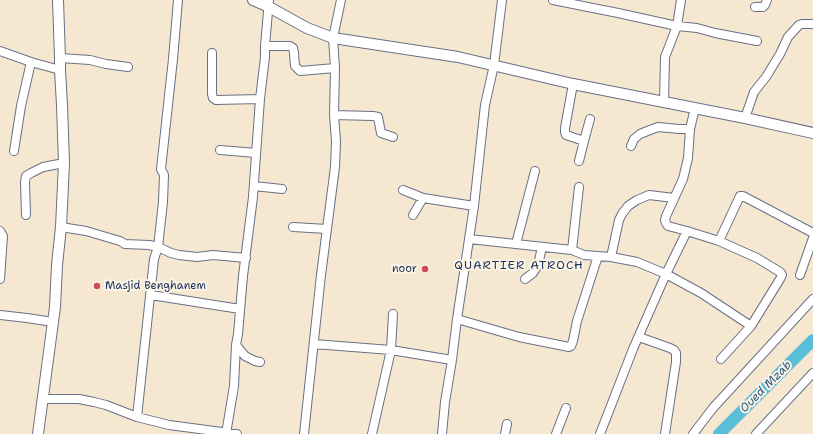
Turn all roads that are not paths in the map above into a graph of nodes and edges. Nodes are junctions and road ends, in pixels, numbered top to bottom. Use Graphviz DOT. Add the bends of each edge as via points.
graph roads {
  1 [pos="58,0"];
  2 [pos="178,0"];
  3 [pos="253,0"];
  4 [pos="341,0"];
  5 [pos="502,0"];
  6 [pos="553,0"];
  7 [pos="680,0"];
  8 [pos="767,0"];
  9 [pos="269,4"];
  10 [pos="755,7"];
  11 [pos="813,24"];
  12 [pos="677,26"];
  13 [pos="333,38"];
  14 [pos="757,41"];
  15 [pos="265,46"];
  16 [pos="0,51"];
  17 [pos="212,53"];
  18 [pos="60,58"];
  19 [pos="31,62"];
  20 [pos="494,65"];
  21 [pos="128,67"];
  22 [pos="335,68"];
  23 [pos="60,70"];
  24 [pos="573,84"];
  25 [pos="260,99"];
  26 [pos="664,102"];
  27 [pos="695,108"];
  28 [pos="334,115"];
  29 [pos="745,118"];
  30 [pos="590,119"];
  31 [pos="690,129"];
  32 [pos="813,133"];
  33 [pos="393,137"];
  34 [pos="584,141"];
  35 [pos="631,146"];
  36 [pos="220,150"];
  37 [pos="14,151"];
  38 [pos="256,153"];
  39 [pos="579,161"];
  40 [pos="64,164"];
  41 [pos="535,171"];
  42 [pos="254,186"];
  43 [pos="579,187"];
  44 [pos="282,189"];
  45 [pos="403,190"];
  46 [pos="423,198"];
  47 [pos="674,198"];
  48 [pos="474,206"];
  49 [pos="26,215"];
  50 [pos="413,215"];
  51 [pos="293,227"];
  52 [pos="61,228"];
  53 [pos="327,229"];
  54 [pos="0,231"];
  55 [pos="687,231"];
  56 [pos="813,233"];
  57 [pos="813,238"];
  58 [pos="470,239"];
  59 [pos="719,241"];
  60 [pos="516,244"];
  61 [pos="158,247"];
  62 [pos="542,247"];
  63 [pos="572,250"];
  64 [pos="598,256"];
  65 [pos="611,257"];
  66 [pos="246,258"];
  67 [pos="666,274"];
  68 [pos="800,275"];
  69 [pos="0,279"];
  70 [pos="525,279"];
  71 [pos="151,295"];
  72 [pos="813,300"];
  73 [pos="240,309"];
  74 [pos="0,314"];
  75 [pos="393,314"];
  76 [pos="457,319"];
  77 [pos="53,322"];
  78 [pos="751,326"];
  79 [pos="639,337"];
  80 [pos="314,344"];
  81 [pos="236,345"];
  82 [pos="391,350"];
  83 [pos="721,359"];
  84 [pos="452,360"];
  85 [pos="260,362"];
  86 [pos="813,373"];
  87 [pos="42,399"];
  88 [pos="566,408"];
  89 [pos="137,417"];
  90 [pos="507,424"];
  91 [pos="169,425"];
  92 [pos="226,433"];
  93 [pos="38,434"];
  94 [pos="167,434"];
  95 [pos="237,434"];
  96 [pos="304,434"];
  97 [pos="372,434"];
  98 [pos="442,434"];
  99 [pos="505,434"];
  100 [pos="556,434"];
  101 [pos="600,434"];
  102 [pos="664,434"];
  103 [pos="693,434"];
  104 [pos="756,434"];
  1 -- 18 [label="main road"];
  2 -- 61 [label="street" via="161,169 164,175 163,202"];
  3 -- 9 [label="main road"];
  4 -- 13 [label="street"];
  5 -- 20 [label="street"];
  6 -- 12 [label="street"];
  7 -- 12 [label="street"];
  8 -- 10 [label="street" via="763,7"];
  9 -- 13 [label="main road" via="307,28"];
  9 -- 15 [label="street"];
  11 -- 29 [label="street" via="799,25 788,37 774,65 754,92"];
  12 -- 14 [label="street"];
  12 -- 26 [label="street" via="665,58"];
  13 -- 20 [label="main road"];
  13 -- 22 [label="street"];
  15 -- 22 [label="street" via="293,48 295,66 300,71"];
  15 -- 25 [label="street"];
  16 -- 19 [label="street"];
  17 -- 25 [label="street" via="213,98"];
  18 -- 21 [label="street"];
  18 -- 23 [label="main road"];
  19 -- 23 [label="street"];
  19 -- 37 [label="street"];
  20 -- 24 [label="main road"];
  20 -- 48 [label="street" via="485,105"];
  22 -- 28 [label="street"];
  23 -- 40 [label="main road"];
  24 -- 26 [label="main road"];
  24 -- 34 [label="street" via="565,132 566,135"];
  25 -- 38 [label="street"];
  26 -- 27 [label="main road"];
  27 -- 29 [label="main road"];
  27 -- 31 [label="street"];
  28 -- 33 [label="street" via="378,117 381,134"];
  28 -- 53 [label="street" via="335,168"];
  29 -- 32 [label="main road"];
  30 -- 34 [label="street"];
  31 -- 35 [label="street" via="658,127 640,134"];
  31 -- 47 [label="street" via="688,158 683,179"];
  34 -- 39 [label="street"];
  36 -- 38 [label="street"];
  38 -- 42 [label="street"];
  40 -- 49 [label="street" via="43,168 26,176"];
  40 -- 52 [label="main road"];
  41 -- 60 [label="street"];
  42 -- 44 [label="street"];
  42 -- 66 [label="street"];
  43 -- 63 [label="street"];
  45 -- 46 [label="street"];
  46 -- 48 [label="street"];
  46 -- 50 [label="street"];
  47 -- 55 [label="street" via="666,216 666,223 668,226"];
  47 -- 65 [label="street" via="649,195 628,206 620,220"];
  48 -- 58 [label="street"];
  51 -- 53 [label="street"];
  52 -- 61 [label="street" via="86,231 125,244"];
  52 -- 77 [label="main road"];
  53 -- 80 [label="street"];
  54 -- 69 [label="street"];
  55 -- 59 [label="street"];
  55 -- 67 [label="street"];
  56 -- 59 [label="street" via="740,196"];
  57 -- 68 [label="street"];
  58 -- 60 [label="street"];
  58 -- 76 [label="street"];
  59 -- 78 [label="street" via="757,258 782,275"];
  60 -- 62 [label="street"];
  61 -- 66 [label="street" via="172,253 197,257 213,255"];
  61 -- 71 [label="street" via="154,259"];
  62 -- 63 [label="street"];
  62 -- 70 [label="street" via="538,265"];
  63 -- 64 [label="street" via="584,255"];
  64 -- 65 [label="street"];
  64 -- 76 [label="street" via="569,347 519,337"];
  65 -- 67 [label="street" via="637,262"];
  66 -- 73 [label="street"];
  67 -- 78 [label="street" via="701,293"];
  67 -- 79 [label="street"];
  71 -- 73 [label="street"];
  71 -- 89 [label="street"];
  72 -- 103 [label="street" via="713,408"];
  73 -- 81 [label="street"];
  74 -- 77 [label="street"];
  75 -- 82 [label="street"];
  76 -- 84 [label="street"];
  77 -- 87 [label="main road"];
  78 -- 83 [label="street"];
  79 -- 101 [label="street"];
  79 -- 102 [label="street" via="670,348 676,353"];
  80 -- 82 [label="street"];
  80 -- 96 [label="street"];
  81 -- 85 [label="street" via="245,356"];
  81 -- 92 [label="street" via="234,386"];
  82 -- 84 [label="street"];
  82 -- 97 [label="street"];
  84 -- 98 [label="street"];
  86 -- 104 [label="street"];
  87 -- 89 [label="street" via="94,402"];
  87 -- 93 [label="main road"];
  88 -- 100 [label="street"];
  89 -- 91 [label="street"];
  90 -- 99 [label="street"];
  91 -- 92 [label="street"];
  91 -- 94 [label="street"];
  92 -- 95 [label="street"];
}
